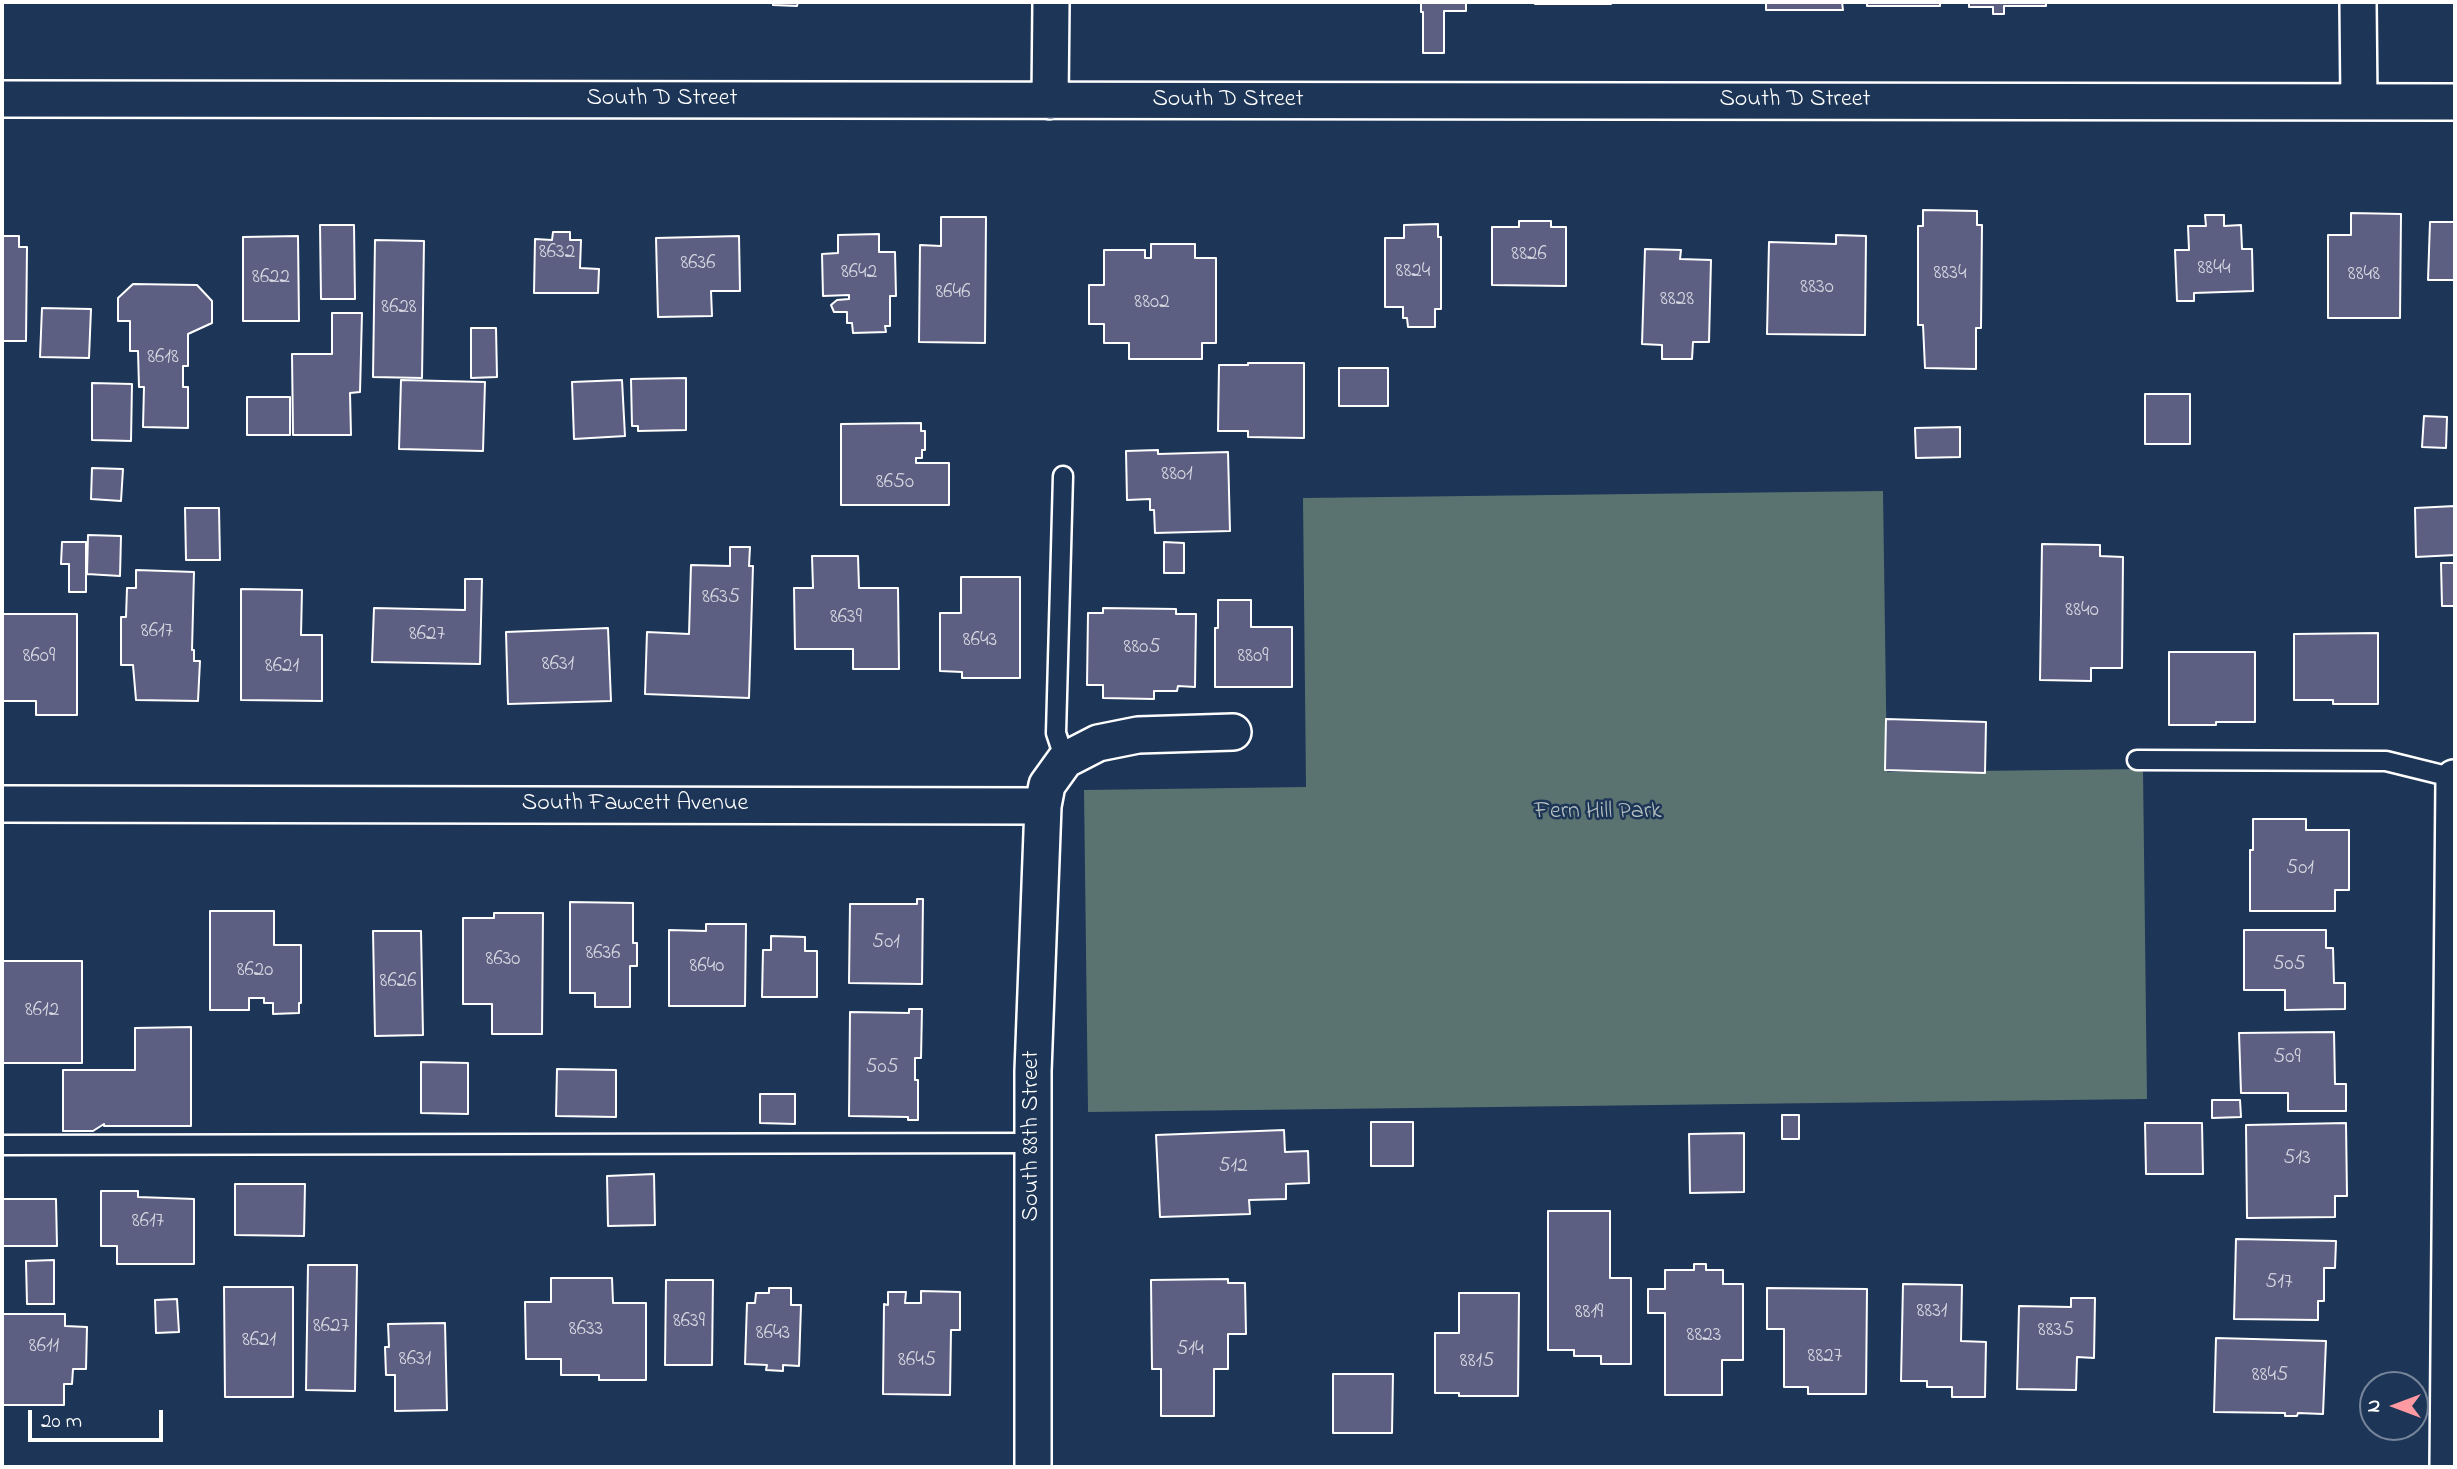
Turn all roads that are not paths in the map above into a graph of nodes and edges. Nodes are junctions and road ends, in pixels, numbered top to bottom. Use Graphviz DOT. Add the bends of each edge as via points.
graph roads {
  1 [pos="1051,2"];
  2 [pos="2358,2"];
  3 [pos="2,99"];
  4 [pos="1050,101"];
  5 [pos="2359,102"];
  6 [pos="2455,102"];
  7 [pos="1063,476"];
  8 [pos="1233,732"];
  9 [pos="1065,760"];
  10 [pos="2137,760"];
  11 [pos="2454,778"];
  12 [pos="2,804"];
  13 [pos="1043,806"];
  14 [pos="1033,1143"];
  15 [pos="2,1145"];
  16 [pos="1033,1467"];
  17 [pos="2448,1467"];
  1 -- 4 [label="street"];
  2 -- 5 [label="street"];
  3 -- 4 [label="street, South D Street"];
  4 -- 5 [label="street, South D Street"];
  5 -- 6 [label="street, South D Street"];
  7 -- 9 [label="lane" via="1056,733"];
  8 -- 9 [label="street" via="1138,735 1098,743"];
  9 -- 13 [label="street" via="1048,785"];
  10 -- 11 [label="lane" via="2386,761"];
  11 -- 17 [label="street"];
  12 -- 13 [label="street, South Fawcett Avenue"];
  13 -- 14 [label="street, South 88th Street"];
  14 -- 15 [label="lane"];
  14 -- 16 [label="street, South 88th Street"];
}
